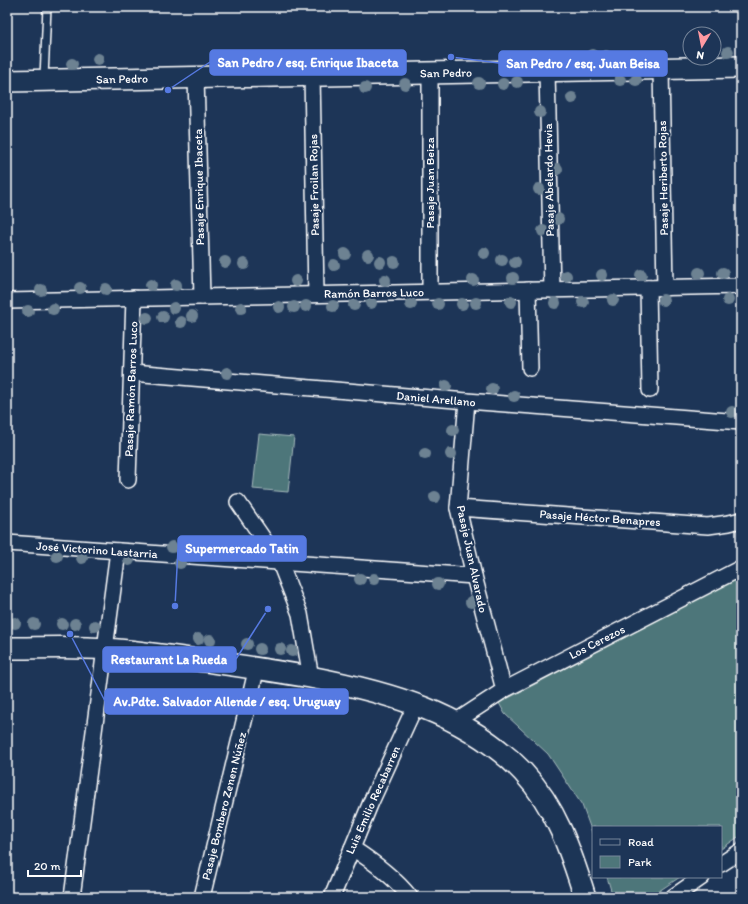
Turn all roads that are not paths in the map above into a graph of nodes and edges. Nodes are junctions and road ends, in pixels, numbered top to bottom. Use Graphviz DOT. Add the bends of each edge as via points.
graph roads {
  1 [pos="47,7"];
  2 [pos="741,67"];
  3 [pos="661,69"];
  4 [pos="547,71"];
  5 [pos="430,73"];
  6 [pos="312,75"];
  7 [pos="196,78"];
  8 [pos="44,80"];
  9 [pos="7,81"];
  10 [pos="741,286"];
  11 [pos="648,288"];
  12 [pos="665,288"];
  13 [pos="528,290"];
  14 [pos="552,290"];
  15 [pos="430,292"];
  16 [pos="316,294"];
  17 [pos="202,297"];
  18 [pos="134,298"];
  19 [pos="7,301"];
  20 [pos="530,368"];
  21 [pos="132,373"];
  22 [pos="650,390"];
  23 [pos="467,401"];
  24 [pos="741,422"];
  25 [pos="128,480"];
  26 [pos="238,502"];
  27 [pos="458,508"];
  28 [pos="741,520"];
  29 [pos="7,543"];
  30 [pos="118,552"];
  31 [pos="280,563"];
  32 [pos="741,568"];
  33 [pos="474,576"];
  34 [pos="7,648"];
  35 [pos="106,648"];
  36 [pos="257,668"];
  37 [pos="311,678"];
  38 [pos="504,690"];
  39 [pos="416,704"];
  40 [pos="455,722"];
  41 [pos="352,848"];
  42 [pos="741,851"];
  43 [pos="722,863"];
  44 [pos="701,878"];
  45 [pos="72,897"];
  46 [pos="202,897"];
  47 [pos="332,897"];
  48 [pos="410,897"];
  49 [pos="585,897"];
  50 [pos="673,897"];
  1 -- 8 [label="lane"];
  2 -- 3 [label="street, San Pedro"];
  3 -- 4 [label="street, San Pedro"];
  3 -- 12 [label="street, Pasaje Heriberto Rojas"];
  4 -- 5 [label="street, San Pedro"];
  4 -- 14 [label="street, Pasaje Abelardo Hevia"];
  5 -- 6 [label="street, San Pedro"];
  5 -- 15 [label="street, Pasaje Juan Beiza"];
  6 -- 7 [label="street, San Pedro"];
  6 -- 16 [label="street, Pasaje Froilan Rojas"];
  7 -- 8 [label="street, San Pedro"];
  7 -- 17 [label="street, Pasaje Enrique Ibaceta"];
  8 -- 9 [label="street, San Pedro"];
  10 -- 12 [label="street, Ramón Barros Luco"];
  11 -- 12 [label="street, Ramón Barros Luco"];
  11 -- 14 [label="street, Ramón Barros Luco"];
  11 -- 22 [label="street"];
  13 -- 14 [label="street, Ramón Barros Luco"];
  13 -- 15 [label="street, Ramón Barros Luco"];
  13 -- 20 [label="street"];
  15 -- 16 [label="street, Ramón Barros Luco"];
  16 -- 17 [label="street, Ramón Barros Luco"];
  17 -- 18 [label="street, Ramón Barros Luco"];
  18 -- 19 [label="street, Ramón Barros Luco"];
  18 -- 21 [label="street, Pasaje Ramón Barros Luco"];
  21 -- 23 [label="street, Daniel Arellano"];
  21 -- 25 [label="street, Pasaje Ramón Barros Luco"];
  23 -- 24 [label="street, Daniel Arellano"];
  23 -- 27 [label="street, Pasaje Juan Alvarado"];
  26 -- 31 [label="street"];
  27 -- 28 [label="street, Pasaje Héctor Benapres" via="708,526"];
  27 -- 33 [label="street, Pasaje Juan Alvarado"];
  29 -- 30 [label="street, José Victorino Lastarria"];
  30 -- 31 [label="street, José Victorino Lastarria"];
  30 -- 35 [label="street"];
  31 -- 33 [label="street, José Victorino Lastarria"];
  31 -- 37 [label="street" via="300,614"];
  32 -- 38 [label="street, Los Cerezos"];
  33 -- 38 [label="street, Pasaje Juan Alvarado"];
  34 -- 35 [label="street"];
  35 -- 36 [label="street"];
  35 -- 45 [label="street"];
  36 -- 37 [label="street"];
  36 -- 46 [label="street, Pasaje Bombero Zenen Núñez"];
  37 -- 39 [label="street" via="371,690"];
  38 -- 40 [label="street, Los Cerezos"];
  39 -- 40 [label="street"];
  39 -- 41 [label="street, Luis Emilio Recabarren"];
  40 -- 49 [label="street" via="492,745 537,789 565,838"];
  41 -- 47 [label="street, Luis Emilio Recabarren"];
  41 -- 48 [label="street" via="388,873"];
  42 -- 43 [label="street"];
  44 -- 50 [label="street"];
}
